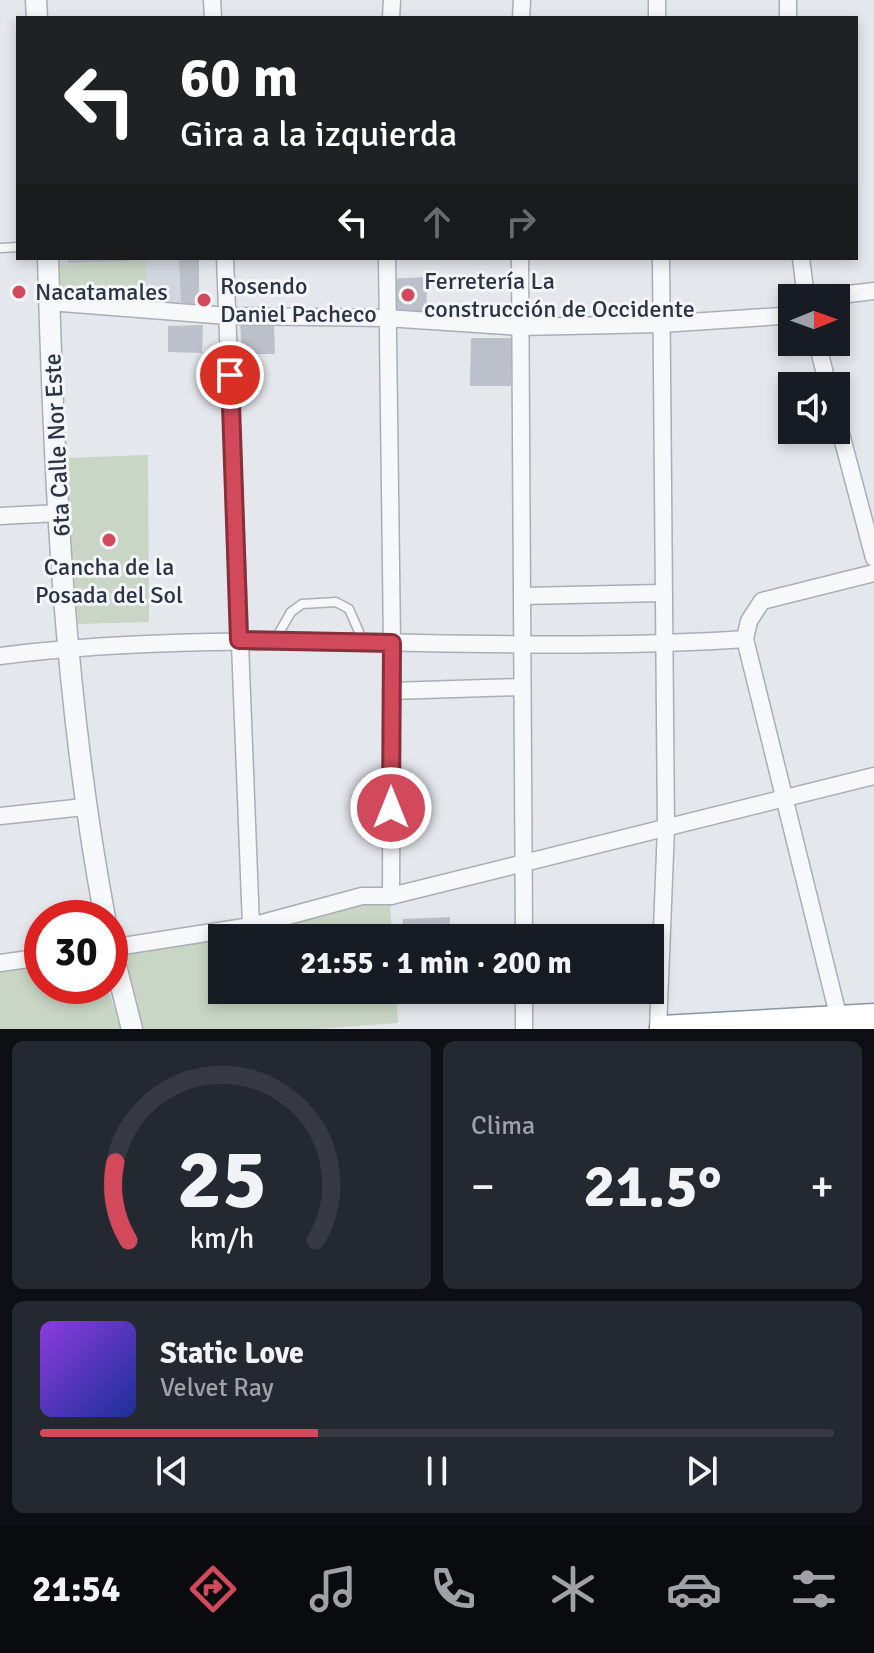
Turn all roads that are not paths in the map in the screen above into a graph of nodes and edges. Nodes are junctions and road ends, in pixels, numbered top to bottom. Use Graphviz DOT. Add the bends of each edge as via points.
graph roads {
  1 [pos="48,260"];
  2 [pos="225,260"];
  3 [pos="387,260"];
  4 [pos="520,260"];
  5 [pos="661,260"];
  6 [pos="801,260"];
  7 [pos="804,284"];
  8 [pos="874,291"];
  9 [pos="850,294"];
  10 [pos="49,302"];
  11 [pos="228,316"];
  12 [pos="778,316"];
  13 [pos="386,318"];
  14 [pos="661,324"];
  15 [pos="520,327"];
  16 [pos="844,444"];
  17 [pos="59,513"];
  18 [pos="0,516"];
  19 [pos="874,558"];
  20 [pos="874,573"];
  21 [pos="662,593"];
  22 [pos="523,596"];
  23 [pos="745,639"];
  24 [pos="239,640"];
  25 [pos="275,641"];
  26 [pos="364,642"];
  27 [pos="392,643"];
  28 [pos="522,645"];
  29 [pos="662,645"];
  30 [pos="70,647"];
  31 [pos="0,656"];
  32 [pos="522,687"];
  33 [pos="391,691"];
  34 [pos="874,776"];
  35 [pos="784,799"];
  36 [pos="84,807"];
  37 [pos="0,816"];
  38 [pos="666,828"];
  39 [pos="524,863"];
  40 [pos="391,896"];
  41 [pos="102,900"];
  42 [pos="251,924"];
  43 [pos="258,924"];
  44 [pos="524,924"];
  45 [pos="208,932"];
  46 [pos="128,943"];
  47 [pos="24,960"];
  48 [pos="0,963"];
  49 [pos="125,1004"];
  50 [pos="524,1004"];
  51 [pos="874,1017"];
  52 [pos="839,1019"];
  53 [pos="768,1027"];
  54 [pos="132,1029"];
  55 [pos="524,1029"];
  56 [pos="660,1029"];
  1 -- 10 [label="street, 6ta Calle Nor Este"];
  2 -- 11 [label="street"];
  3 -- 13 [label="street"];
  4 -- 15 [label="street"];
  5 -- 14 [label="street"];
  6 -- 7 [label="street"];
  8 -- 9 [label="street"];
  10 -- 11 [label="street"];
  10 -- 17 [label="street, 6ta Calle Nor Este"];
  11 -- 13 [label="street"];
  11 -- 24 [label="street"];
  12 -- 14 [label="street"];
  13 -- 15 [label="street"];
  13 -- 27 [label="street"];
  14 -- 15 [label="street"];
  14 -- 21 [label="street"];
  15 -- 22 [label="street"];
  16 -- 19 [label="street"];
  17 -- 18 [label="street"];
  17 -- 30 [label="street, 6ta Calle Nor Este"];
  20 -- 23 [label="street" via="762,601"];
  21 -- 22 [label="street"];
  21 -- 29 [label="street"];
  22 -- 28 [label="street"];
  23 -- 29 [label="street"];
  23 -- 35 [label="street"];
  24 -- 25 [label="street"];
  24 -- 30 [label="street"];
  24 -- 42 [label="street"];
  25 -- 26 [label="street"];
  25 -- 26 [label="lane" via="291,612 302,604 336,602 349,609"];
  26 -- 27 [label="street"];
  27 -- 28 [label="street"];
  27 -- 33 [label="street"];
  28 -- 29 [label="street"];
  28 -- 32 [label="street"];
  29 -- 38 [label="street"];
  30 -- 31 [label="street"];
  30 -- 36 [label="street, 6ta Calle Nor Este"];
  32 -- 33 [label="street"];
  32 -- 39 [label="street"];
  33 -- 40 [label="street"];
  34 -- 35 [label="street"];
  35 -- 38 [label="street"];
  35 -- 52 [label="street"];
  36 -- 37 [label="street"];
  36 -- 41 [label="street, 6ta Calle Nor Este"];
  38 -- 39 [label="street"];
  38 -- 56 [label="street"];
  39 -- 40 [label="street"];
  39 -- 44 [label="street"];
  40 -- 43 [label="street" via="362,896"];
  45 -- 46 [label="street"];
  47 -- 48 [label="street"];
  49 -- 54 [label="street"];
  50 -- 55 [label="street"];
  51 -- 52 [label="highway"];
  52 -- 53 [label="highway"];
  53 -- 56 [label="highway"];
}
